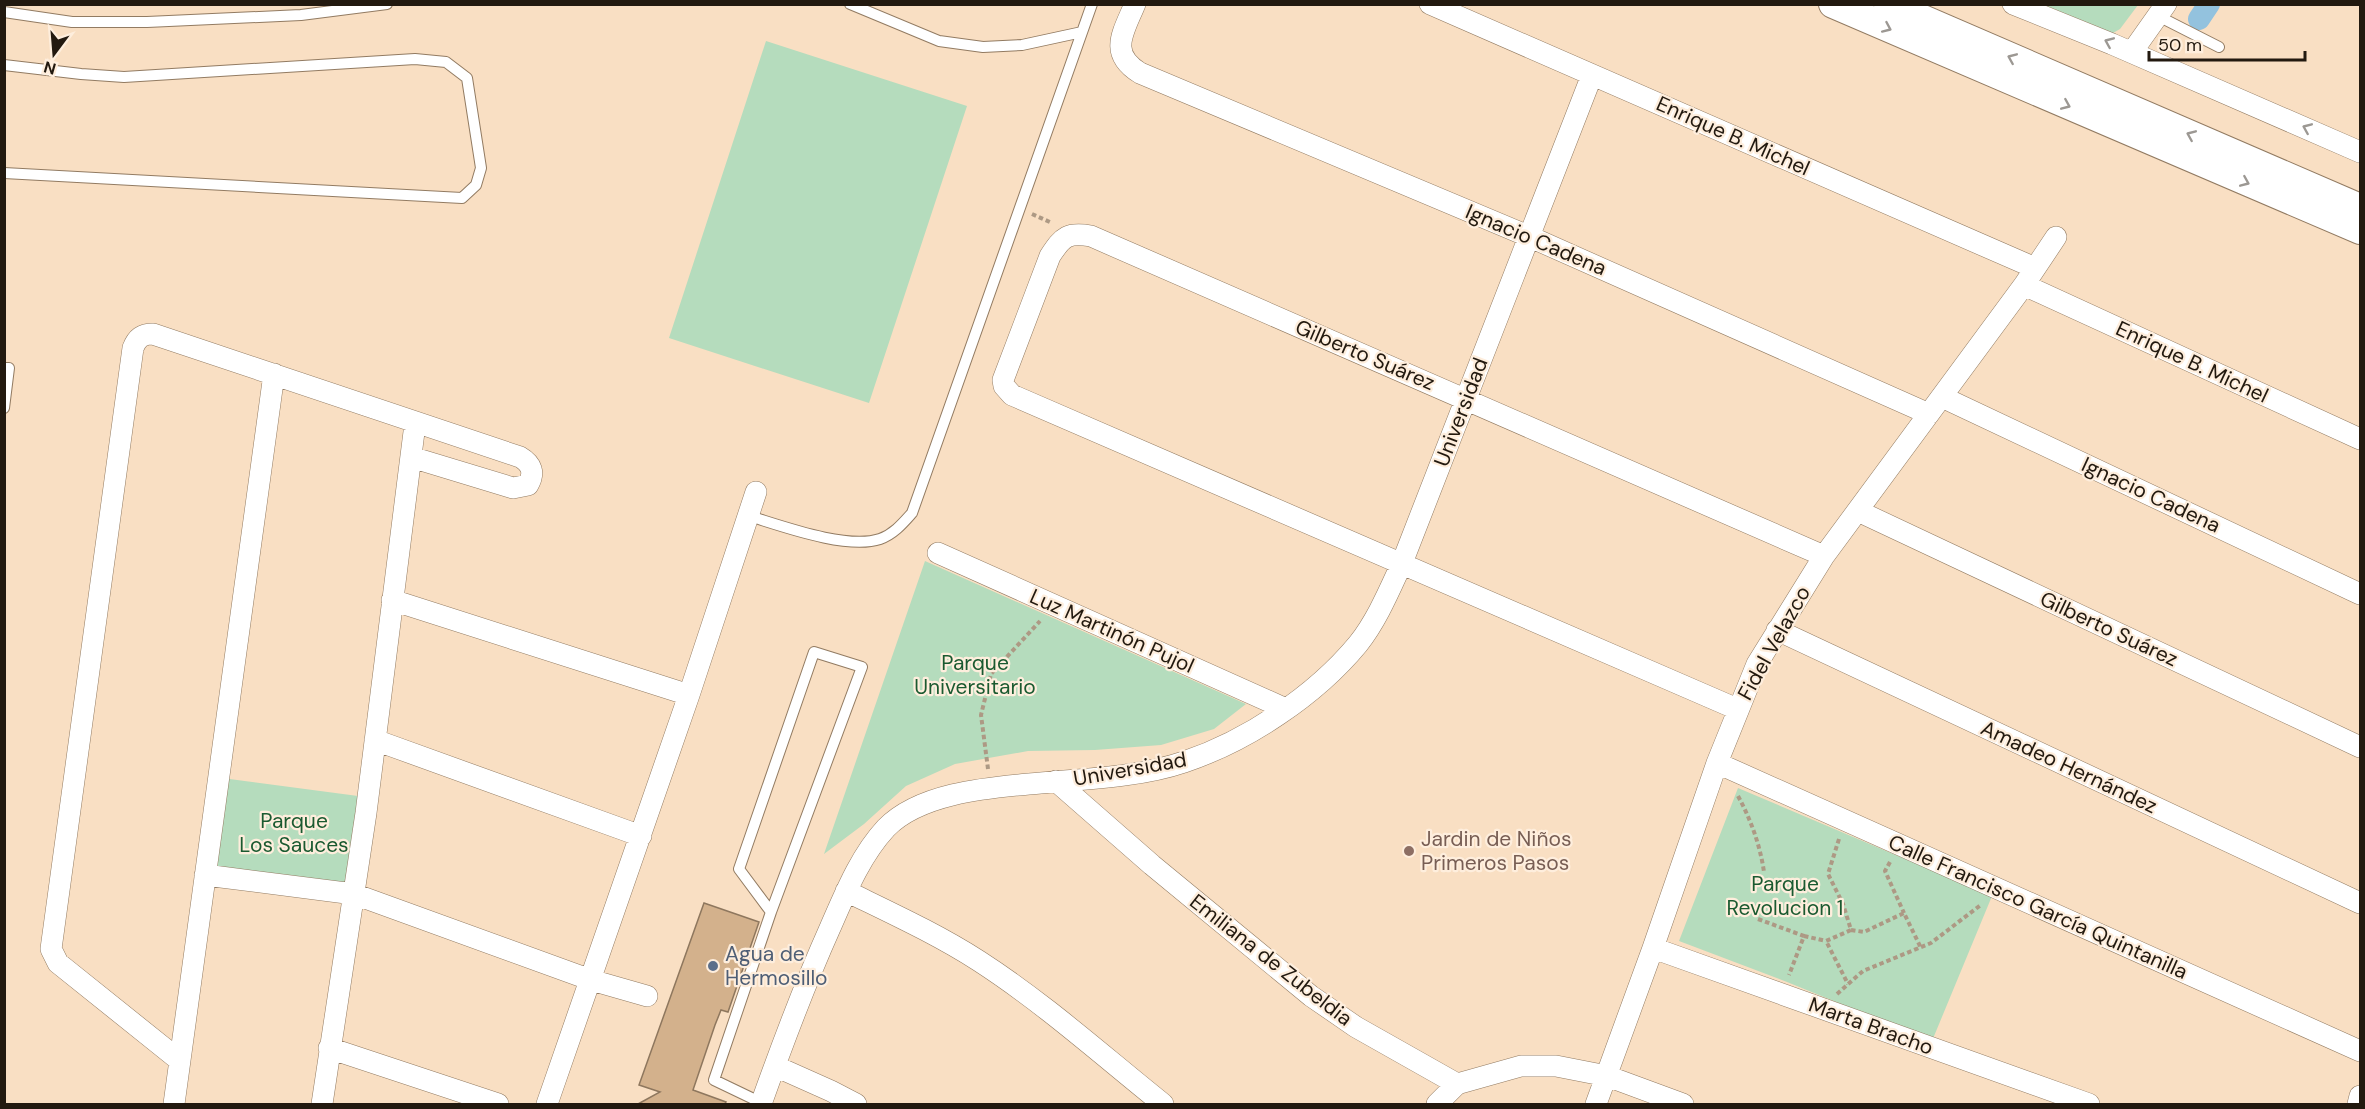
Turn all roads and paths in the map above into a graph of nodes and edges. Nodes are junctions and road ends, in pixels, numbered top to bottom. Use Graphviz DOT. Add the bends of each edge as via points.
graph roads {
  1 [pos="387,4"];
  2 [pos="850,4"];
  3 [pos="1092,4"];
  4 [pos="1134,4"];
  5 [pos="1430,4"];
  6 [pos="1833,4"];
  7 [pos="1888,4"];
  8 [pos="2013,4"];
  9 [pos="2162,10"];
  10 [pos="4,12"];
  11 [pos="1082,33"];
  12 [pos="2219,47"];
  13 [pos="2132,52"];
  14 [pos="4,65"];
  15 [pos="1592,75"];
  16 [pos="2361,152"];
  17 [pos="4,173"];
  18 [pos="2361,208"];
  19 [pos="1020,209"];
  20 [pos="2361,230"];
  21 [pos="1078,234"];
  22 [pos="1528,236"];
  23 [pos="2056,237"];
  24 [pos="2029,276"];
  25 [pos="4,368"];
  26 [pos="274,374"];
  27 [pos="1942,397"];
  28 [pos="1466,399"];
  29 [pos="4,408"];
  30 [pos="1929,414"];
  31 [pos="415,424"];
  32 [pos="2361,439"];
  33 [pos="411,458"];
  34 [pos="756,492"];
  35 [pos="1857,511"];
  36 [pos="749,516"];
  37 [pos="938,553"];
  38 [pos="1824,556"];
  39 [pos="1402,563"];
  40 [pos="2361,594"];
  41 [pos="392,600"];
  42 [pos="1056,606"];
  43 [pos="1777,630"];
  44 [pos="689,695"];
  45 [pos="1286,709"];
  46 [pos="1737,709"];
  47 [pos="375,740"];
  48 [pos="2361,747"];
  49 [pos="1716,762"];
  50 [pos="1056,781"];
  51 [pos="993,787"];
  52 [pos="1736,792"];
  53 [pos="1841,833"];
  54 [pos="641,836"];
  55 [pos="1893,855"];
  56 [pos="1764,872"];
  57 [pos="205,875"];
  58 [pos="846,891"];
  59 [pos="354,894"];
  60 [pos="1983,902"];
  61 [pos="2361,903"];
  62 [pos="771,912"];
  63 [pos="1904,913"];
  64 [pos="1758,919"];
  65 [pos="1851,930"];
  66 [pos="1804,936"];
  67 [pos="1826,941"];
  68 [pos="1653,948"];
  69 [pos="1921,948"];
  70 [pos="591,980"];
  71 [pos="1787,982"];
  72 [pos="1848,984"];
  73 [pos="646,996"];
  74 [pos="1831,999"];
  75 [pos="328,1048"];
  76 [pos="2361,1051"];
  77 [pos="179,1060"];
  78 [pos="775,1066"];
  79 [pos="1607,1076"];
  80 [pos="1457,1084"];
  81 [pos="2361,1096"];
  82 [pos="761,1103"];
  83 [pos="174,1104"];
  84 [pos="322,1104"];
  85 [pos="498,1104"];
  86 [pos="547,1104"];
  87 [pos="856,1104"];
  88 [pos="1163,1104"];
  89 [pos="1437,1104"];
  90 [pos="1596,1104"];
  91 [pos="1683,1104"];
  92 [pos="2089,1104"];
  93 [pos="2358,1104"];
  1 -- 10 [label="lane" via="301,15 147,22 72,22"];
  2 -- 11 [label="lane" via="939,41 983,47 1022,45"];
  3 -- 11 [label="lane"];
  4 -- 22 [label="street, Ignacio Cadena" via="1120,46 1127,65 1140,73"];
  5 -- 15 [label="street, Enrique B. Michel"];
  6 -- 20 [label="main road, one-way"];
  18 -- 7 [label="main road, one-way"];
  13 -- 8 [label="street, one-way"];
  9 -- 12 [label="lane"];
  9 -- 13 [label="street"];
  11 -- 19 [label="lane"];
  16 -- 13 [label="street, one-way"];
  14 -- 17 [label="lane" via="124,77 415,59 446,62 467,78 481,168 476,185 462,198"];
  15 -- 22 [label="street, Universidad"];
  15 -- 24 [label="street, Enrique B. Michel"];
  19 -- 21 [label="path"];
  19 -- 36 [label="lane" via="916,503 897,530 879,539 853,541 816,536"];
  21 -- 28 [label="street, Gilberto Suárez" via="1091,236"];
  21 -- 39 [label="street" via="1067,236 1050,256 1004,386 1012,394"];
  22 -- 28 [label="street, Universidad"];
  22 -- 30 [label="street, Ignacio Cadena"];
  23 -- 24 [label="street, Fidel Velazco"];
  24 -- 27 [label="street, Fidel Velazco"];
  24 -- 32 [label="street, Enrique B. Michel"];
  25 -- 29 [label="lane" via="9,368"];
  26 -- 31 [label="street"];
  26 -- 57 [label="street"];
  26 -- 77 [label="street" via="153,334 140,337 133,348 50,938 58,963"];
  27 -- 30 [label="street, Fidel Velazco"];
  27 -- 40 [label="street, Ignacio Cadena"];
  28 -- 38 [label="street, Gilberto Suárez"];
  28 -- 39 [label="street, Universidad"];
  30 -- 35 [label="street, Fidel Velazco"];
  31 -- 33 [label="street"];
  31 -- 33 [label="street" via="520,457 530,465 531,479 528,485 513,488"];
  33 -- 41 [label="street"];
  34 -- 36 [label="street"];
  35 -- 38 [label="street, Fidel Velazco"];
  35 -- 48 [label="street, Gilberto Suárez"];
  36 -- 44 [label="street"];
  37 -- 42 [label="street, Luz Martinón Pujol"];
  38 -- 43 [label="street, Fidel Velazco"];
  39 -- 45 [label="street, Universidad" via="1382,607 1358,644"];
  39 -- 46 [label="street"];
  41 -- 44 [label="street"];
  41 -- 47 [label="street"];
  42 -- 45 [label="street, Luz Martinón Pujol"];
  42 -- 51 [label="path" via="991,674 981,715 985,759"];
  43 -- 46 [label="street, Fidel Velazco"];
  43 -- 61 [label="street, Amadeo Hernández"];
  44 -- 54 [label="street"];
  45 -- 50 [label="street, Universidad" via="1231,744 1182,763 1118,776"];
  46 -- 49 [label="street, Fidel Velazco"];
  47 -- 54 [label="street"];
  47 -- 59 [label="street"];
  49 -- 68 [label="street, Fidel Velazco"];
  49 -- 76 [label="street, Calle Francisco García Quintanilla"];
  50 -- 51 [label="street, Universidad"];
  50 -- 80 [label="street, Emiliana de Zubeldia" via="1311,996 1374,1038"];
  51 -- 58 [label="street, Universidad" via="944,797 908,811 887,827"];
  52 -- 56 [label="path" via="1761,851"];
  53 -- 65 [label="path" via="1828,874"];
  54 -- 70 [label="street"];
  55 -- 63 [label="path" via="1885,872"];
  57 -- 59 [label="street"];
  57 -- 77 [label="street"];
  58 -- 78 [label="street, Universidad"];
  58 -- 88 [label="street" via="949,942 981,963"];
  59 -- 70 [label="street"];
  59 -- 75 [label="street"];
  60 -- 69 [label="path"];
  62 -- 62 [label="lane" via="862,667 814,652 739,869"];
  62 -- 82 [label="lane" via="714,1080"];
  63 -- 65 [label="path" via="1864,932"];
  63 -- 69 [label="path"];
  64 -- 66 [label="path"];
  65 -- 67 [label="path"];
  66 -- 67 [label="path"];
  66 -- 71 [label="path"];
  67 -- 72 [label="path"];
  68 -- 79 [label="street, Fidel Velazco"];
  68 -- 92 [label="street, Marta Bracho"];
  69 -- 72 [label="path" via="1863,971"];
  70 -- 73 [label="street"];
  70 -- 86 [label="street"];
  72 -- 74 [label="path"];
  75 -- 84 [label="street"];
  75 -- 85 [label="street"];
  77 -- 83 [label="street"];
  78 -- 82 [label="street, Universidad"];
  78 -- 87 [label="street"];
  79 -- 80 [label="street" via="1556,1066 1521,1066"];
  79 -- 90 [label="street, Fidel Velazco"];
  79 -- 91 [label="street"];
  80 -- 89 [label="street"];
  81 -- 93 [label="street"];
}
